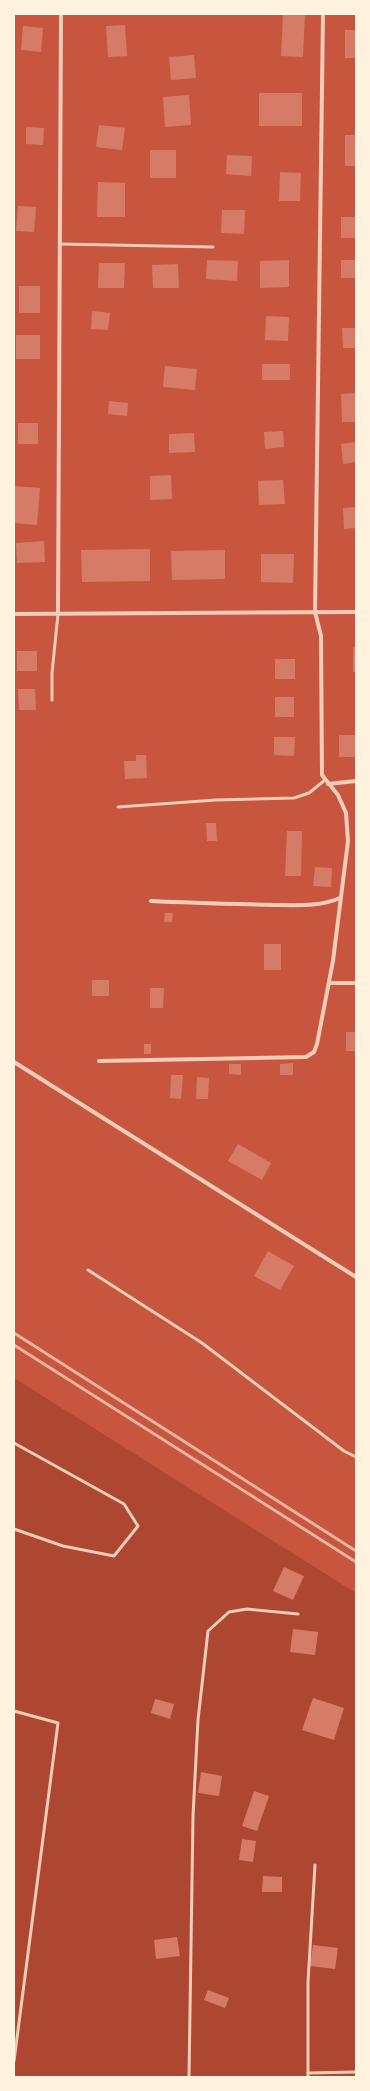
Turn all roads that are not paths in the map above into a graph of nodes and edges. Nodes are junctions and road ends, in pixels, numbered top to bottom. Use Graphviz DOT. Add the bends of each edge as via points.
graph roads {
  1 [pos="61,14"];
  2 [pos="323,14"];
  3 [pos="60,244"];
  4 [pos="213,246"];
  5 [pos="315,612"];
  6 [pos="356,612"];
  7 [pos="14,614"];
  8 [pos="58,614"];
  9 [pos="52,700"];
  10 [pos="356,781"];
  11 [pos="326,782"];
  12 [pos="118,807"];
  13 [pos="340,898"];
  14 [pos="151,901"];
  15 [pos="329,983"];
  16 [pos="356,983"];
  17 [pos="99,1061"];
  18 [pos="14,1062"];
  19 [pos="88,1270"];
  20 [pos="356,1277"];
  21 [pos="14,1443"];
  22 [pos="356,1457"];
  23 [pos="14,1529"];
  24 [pos="298,1614"];
  25 [pos="14,1711"];
  26 [pos="315,1865"];
  27 [pos="14,2062"];
  28 [pos="356,2072"];
  29 [pos="308,2075"];
  30 [pos="189,2077"];
  1 -- 3 [label="street"];
  2 -- 5 [label="street"];
  3 -- 4 [label="lane"];
  3 -- 8 [label="street"];
  5 -- 6 [label="street"];
  5 -- 8 [label="street"];
  5 -- 11 [label="street" via="321,636 322,775"];
  7 -- 8 [label="street"];
  8 -- 9 [label="lane"];
  10 -- 11 [label="street"];
  11 -- 12 [label="lane" via="309,793 294,798"];
  11 -- 13 [label="street" via="338,795 346,813 348,840"];
  13 -- 14 [label="street" via="329,903 295,905"];
  13 -- 15 [label="street"];
  15 -- 16 [label="street"];
  15 -- 17 [label="street" via="317,1044 314,1052 306,1057"];
  18 -- 20 [label="street"];
  19 -- 22 [label="lane" via="202,1342"];
  21 -- 23 [label="lane" via="124,1504 138,1526 114,1556 63,1546"];
  24 -- 30 [label="lane" via="248,1609 229,1612 208,1631 198,1720 193,1816"];
  25 -- 27 [label="lane" via="58,1723"];
  26 -- 29 [label="lane" via="308,1982"];
  28 -- 29 [label="lane"];
}
